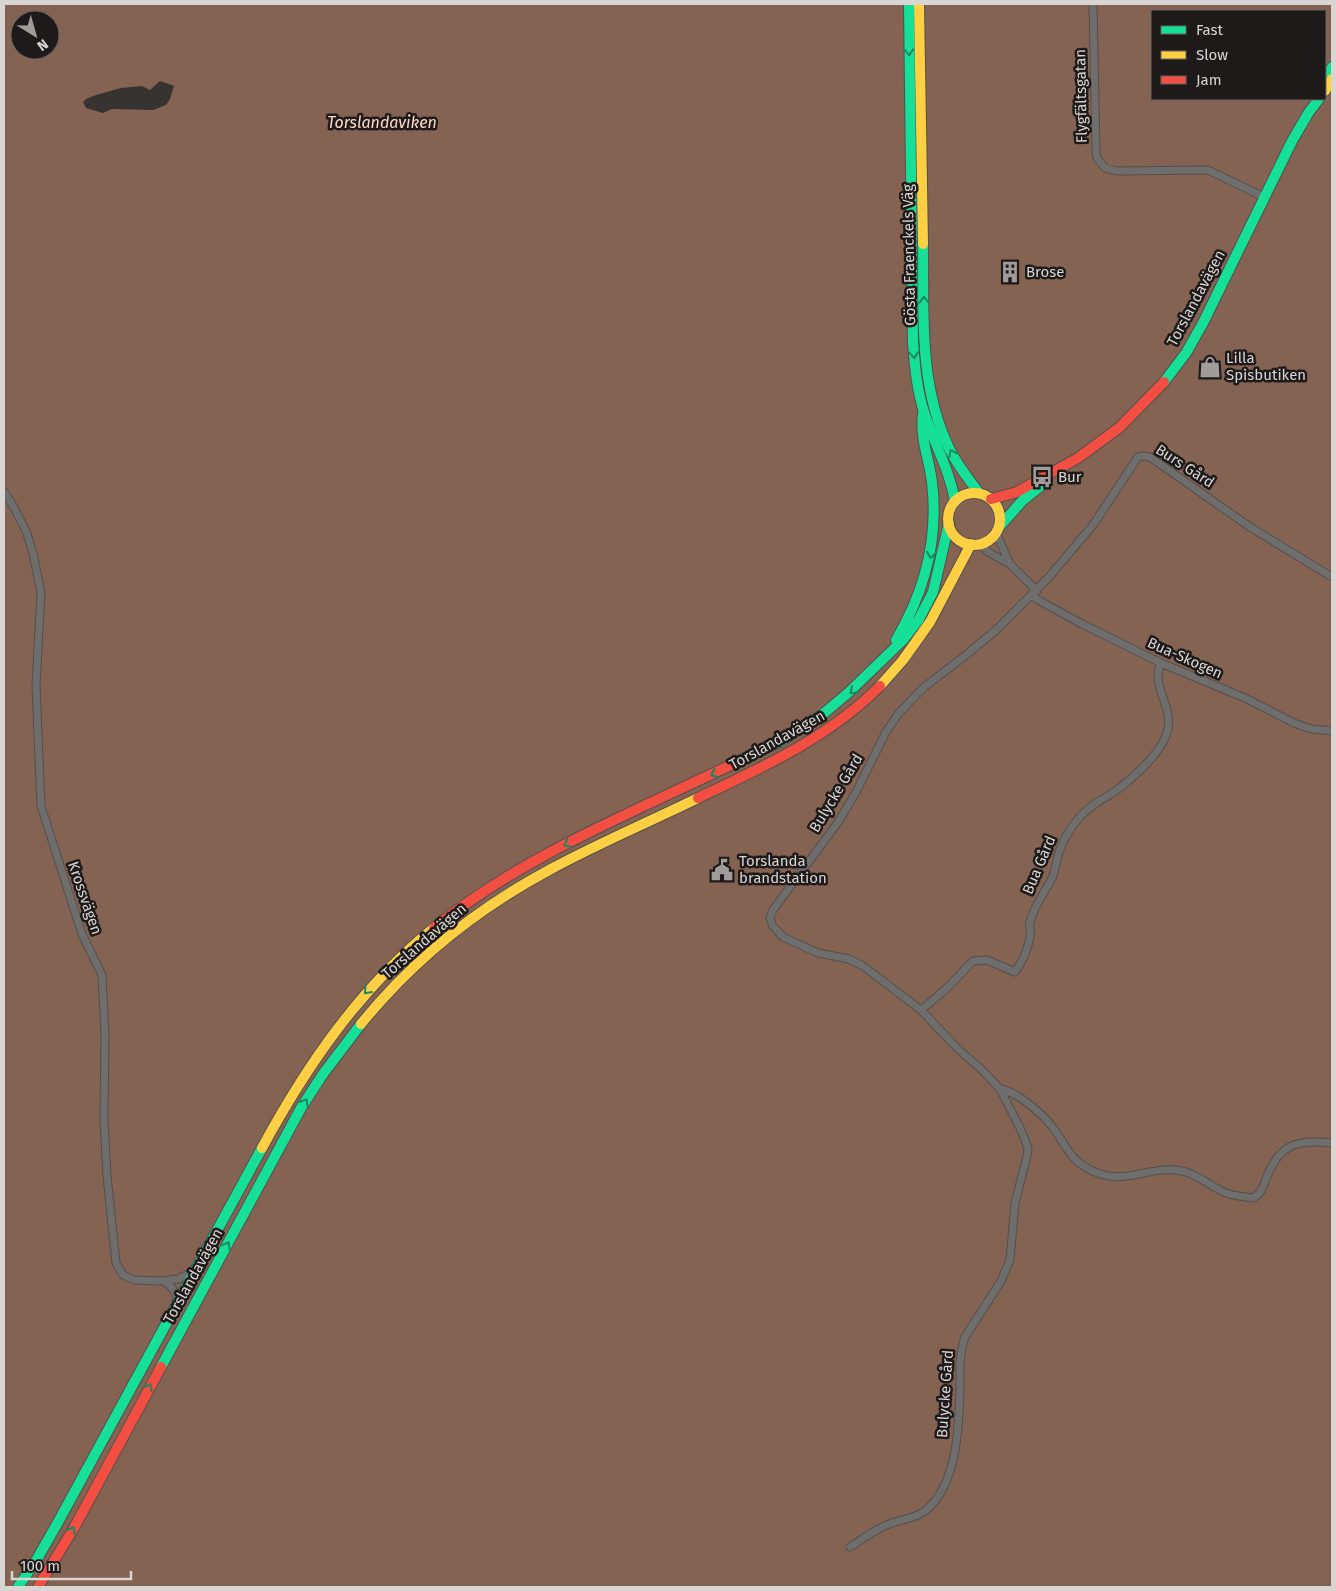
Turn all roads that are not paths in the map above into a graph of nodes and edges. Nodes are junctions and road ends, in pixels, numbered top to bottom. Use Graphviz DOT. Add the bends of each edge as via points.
graph roads {
  1 [pos="909,4"];
  2 [pos="919,4"];
  3 [pos="1093,4"];
  4 [pos="1332,67"];
  5 [pos="1326,78"];
  6 [pos="1332,79"];
  7 [pos="1326,90"];
  8 [pos="1314,100"];
  9 [pos="1318,100"];
  10 [pos="1309,112"];
  11 [pos="1264,197"];
  12 [pos="923,408"];
  13 [pos="1067,465"];
  14 [pos="4,492"];
  15 [pos="979,494"];
  16 [pos="990,499"];
  17 [pos="955,502"];
  18 [pos="935,506"];
  19 [pos="949,523"];
  20 [pos="997,530"];
  21 [pos="976,544"];
  22 [pos="1010,564"];
  23 [pos="1332,578"];
  24 [pos="1034,593"];
  25 [pos="886,655"];
  26 [pos="1161,663"];
  27 [pos="1332,732"];
  28 [pos="921,1010"];
  29 [pos="1000,1089"];
  30 [pos="1332,1144"];
  31 [pos="195,1271"];
  32 [pos="163,1281"];
  33 [pos="176,1304"];
  34 [pos="850,1547"];
  35 [pos="18,1587"];
  36 [pos="38,1587"];
  1 -- 12 [label="main road, Gösta Fraenckels Väg, one-way" via="913,343"];
  15 -- 2 [label="main road, Gösta Fraenckels Väg, one-way" via="956,462 944,436 932,402 925,365"];
  3 -- 11 [label="street, Flygfältsgatan" via="1096,152 1105,168 1117,171 1208,170"];
  4 -- 5 [label="main road"];
  6 -- 7 [label="main road"];
  8 -- 10 [label="main road, Torslandavägen"];
  9 -- 10 [label="main road, Torslandavägen"];
  10 -- 11 [label="main road, Torslandavägen"];
  11 -- 13 [label="main road, Torslandavägen" via="1203,323 1173,370 1125,422"];
  12 -- 17 [label="main road, Gösta Fraenckels Väg" via="952,480"];
  12 -- 18 [label="main road, Gösta Fraenckels Väg" via="922,432"];
  13 -- 16 [label="main road, Torslandavägen" via="1017,492"];
  13 -- 20 [label="main road, Torslandavägen" via="1023,500"];
  14 -- 32 [label="street, Krossvägen" via="26,531 41,593 36,685 41,806 82,934 102,975 106,1167 115,1260 121,1273 128,1278"];
  15 -- 16 [label="main road"];
  15 -- 17 [label="main road" via="966,494"];
  16 -- 20 [label="main road" via="1000,514"];
  17 -- 19 [label="main road, Torslandavägen"];
  18 -- 25 [label="main road, Torslandavägen, one-way" via="932,550 924,584 908,620"];
  19 -- 21 [label="main road" via="957,537"];
  19 -- 25 [label="main road, Torslandavägen" via="938,577 929,601 912,628"];
  20 -- 21 [label="main road, Torslandavägen" via="989,540"];
  20 -- 22 [label="street"];
  21 -- 22 [label="street"];
  36 -- 21 [label="main road, Torslandavägen, one-way" via="74,1528 301,1108 370,1011 434,948 520,886 784,757 839,722 878,688 909,652"];
  22 -- 24 [label="street"];
  23 -- 24 [label="street, Burs Gård" via="1250,528 1150,457 1143,456 1138,458 1093,526"];
  24 -- 26 [label="street, Bua-Skogen" via="1040,602"];
  24 -- 28 [label="street, Bulycke Gård" via="966,655 923,688 899,713 839,821 770,917 784,937 818,953 849,959 863,966"];
  25 -- 31 [label="main road, Torslandavägen, one-way" via="846,697 802,729 529,863 469,901 408,950 357,1002 312,1060"];
  26 -- 27 [label="street, Bua-Skogen" via="1245,698 1294,723"];
  26 -- 28 [label="street, Bua Gård" via="1158,681 1167,707 1167,734 1130,779 1086,811 1065,837 1052,878 1034,910 1030,937 1015,972 988,960 973,961"];
  28 -- 29 [label="street, Bulycke Gård"];
  29 -- 30 [label="street, Bulycke Gård" via="1021,1099 1043,1117 1072,1158 1093,1172 1105,1175 1128,1177 1160,1170 1184,1171 1225,1193 1253,1198 1262,1190 1270,1169 1287,1148 1301,1142"];
  29 -- 34 [label="street, Bulycke Gård" via="1025,1140 1027,1156 1015,1202 1007,1270 962,1343 958,1434 951,1467 931,1506 905,1520 888,1524"];
  31 -- 32 [label="street, Krossvägen" via="182,1278"];
  31 -- 33 [label="main road, Torslandavägen"];
  32 -- 33 [label="street" via="174,1290"];
  33 -- 35 [label="main road, Torslandavägen" via="48,1540"];
}
